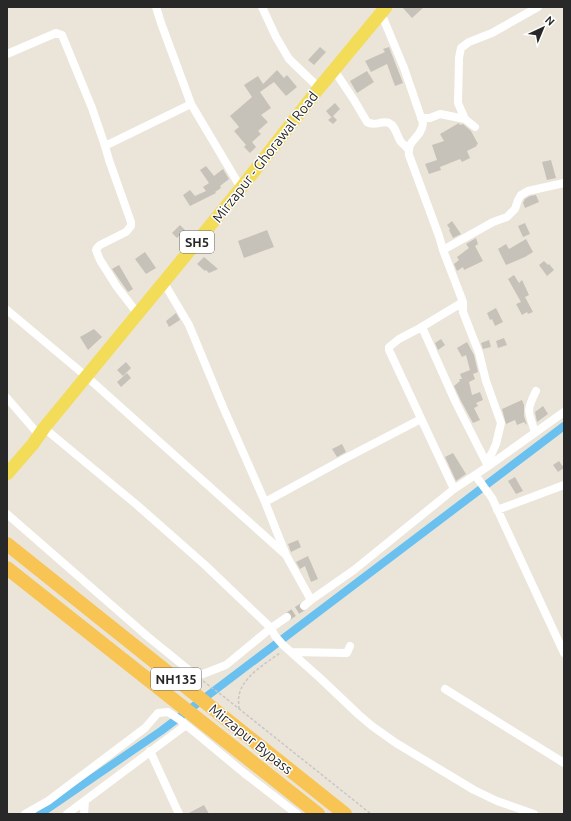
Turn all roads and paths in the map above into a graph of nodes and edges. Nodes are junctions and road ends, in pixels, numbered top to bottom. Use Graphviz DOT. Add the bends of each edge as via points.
graph roads {
  1 [pos="156,7"];
  2 [pos="262,7"];
  3 [pos="538,7"];
  4 [pos="383,10"];
  5 [pos="7,54"];
  6 [pos="334,70"];
  7 [pos="319,88"];
  8 [pos="191,104"];
  9 [pos="421,118"];
  10 [pos="465,118"];
  11 [pos="475,127"];
  12 [pos="105,146"];
  13 [pos="408,149"];
  14 [pos="564,183"];
  15 [pos="241,188"];
  16 [pos="443,250"];
  17 [pos="164,283"];
  18 [pos="463,302"];
  19 [pos="7,310"];
  20 [pos="138,314"];
  21 [pos="422,327"];
  22 [pos="87,377"];
  23 [pos="536,390"];
  24 [pos="7,398"];
  25 [pos="564,412"];
  26 [pos="421,419"];
  27 [pos="42,432"];
  28 [pos="535,432"];
  29 [pos="486,465"];
  30 [pos="7,474"];
  31 [pos="475,475"];
  32 [pos="564,485"];
  33 [pos="454,489"];
  34 [pos="265,502"];
  35 [pos="497,510"];
  36 [pos="7,514"];
  37 [pos="7,544"];
  38 [pos="286,556"];
  39 [pos="7,568"];
  40 [pos="311,600"];
  41 [pos="304,606"];
  42 [pos="287,617"];
  43 [pos="271,628"];
  44 [pos="350,646"];
  45 [pos="287,648"];
  46 [pos="564,653"];
  47 [pos="209,687"];
  48 [pos="445,689"];
  49 [pos="239,709"];
  50 [pos="183,723"];
  51 [pos="150,751"];
  52 [pos="564,763"];
  53 [pos="84,801"];
  54 [pos="25,814"];
  55 [pos="67,814"];
  56 [pos="84,814"];
  57 [pos="179,814"];
  58 [pos="297,814"];
  59 [pos="318,814"];
  60 [pos="345,814"];
  61 [pos="371,814"];
  62 [pos="534,814"];
  1 -- 8 [label="street"];
  2 -- 7 [label="street" via="289,60"];
  3 -- 10 [label="street" via="461,48 458,103"];
  4 -- 6 [label="main road, Mirzapur - Ghorawal Road / SH5"];
  4 -- 9 [label="street"];
  5 -- 12 [label="street" via="56,33 62,35"];
  6 -- 7 [label="main road, Mirzapur - Ghorawal Road / SH5"];
  6 -- 13 [label="street" via="367,122 391,124 400,141"];
  7 -- 15 [label="main road, Mirzapur - Ghorawal Road / SH5"];
  8 -- 12 [label="street"];
  8 -- 15 [label="street"];
  9 -- 10 [label="street" via="440,114"];
  9 -- 13 [label="street" via="423,123 420,134"];
  10 -- 11 [label="street"];
  12 -- 20 [label="street" via="131,226 126,232 100,245 96,250 117,287"];
  13 -- 16 [label="street"];
  14 -- 16 [label="street" via="528,191 521,195 515,209 507,217 492,222"];
  15 -- 17 [label="main road, Mirzapur - Ghorawal Road / SH5"];
  16 -- 18 [label="street"];
  17 -- 20 [label="main road, Mirzapur - Ghorawal Road / SH5"];
  17 -- 34 [label="street" via="189,325"];
  18 -- 21 [label="street"];
  18 -- 29 [label="street" via="463,312 501,423 496,444"];
  19 -- 22 [label="street"];
  20 -- 22 [label="main road, Mirzapur - Ghorawal Road / SH5"];
  21 -- 26 [label="street" via="389,347"];
  21 -- 29 [label="street"];
  22 -- 27 [label="main road, Mirzapur - Ghorawal Road / SH5"];
  22 -- 38 [label="street"];
  23 -- 28 [label="street" via="529,408"];
  24 -- 27 [label="street"];
  25 -- 28 [label="street"];
  26 -- 33 [label="street"];
  26 -- 34 [label="street"];
  27 -- 30 [label="main road, Mirzapur - Ghorawal Road / SH5"];
  27 -- 43 [label="street" via="137,505"];
  28 -- 29 [label="street"];
  29 -- 31 [label="street"];
  31 -- 33 [label="street"];
  31 -- 35 [label="street" via="492,498"];
  32 -- 35 [label="street"];
  33 -- 40 [label="street" via="354,570"];
  34 -- 38 [label="street"];
  35 -- 46 [label="street"];
  36 -- 43 [label="street" via="195,675 226,665"];
  37 -- 60 [label="highway, Mirzapur Bypass / NH135"];
  38 -- 40 [label="street"];
  39 -- 59 [label="highway, Mirzapur Bypass / NH135"];
  40 -- 41 [label="street"];
  42 -- 43 [label="street"];
  43 -- 45 [label="street"];
  44 -- 45 [label="street" via="347,653"];
  45 -- 49 [label="path" via="246,681 239,695"];
  45 -- 62 [label="street" via="359,715 396,743 474,790"];
  47 -- 49 [label="path"];
  48 -- 52 [label="street"];
  49 -- 61 [label="path"];
  50 -- 51 [label="street"];
  50 -- 54 [label="street" via="168,712 158,713 145,728 48,801"];
  50 -- 58 [label="street"];
  51 -- 53 [label="street"];
  51 -- 57 [label="street"];
  53 -- 55 [label="street"];
  53 -- 56 [label="street"];
}
